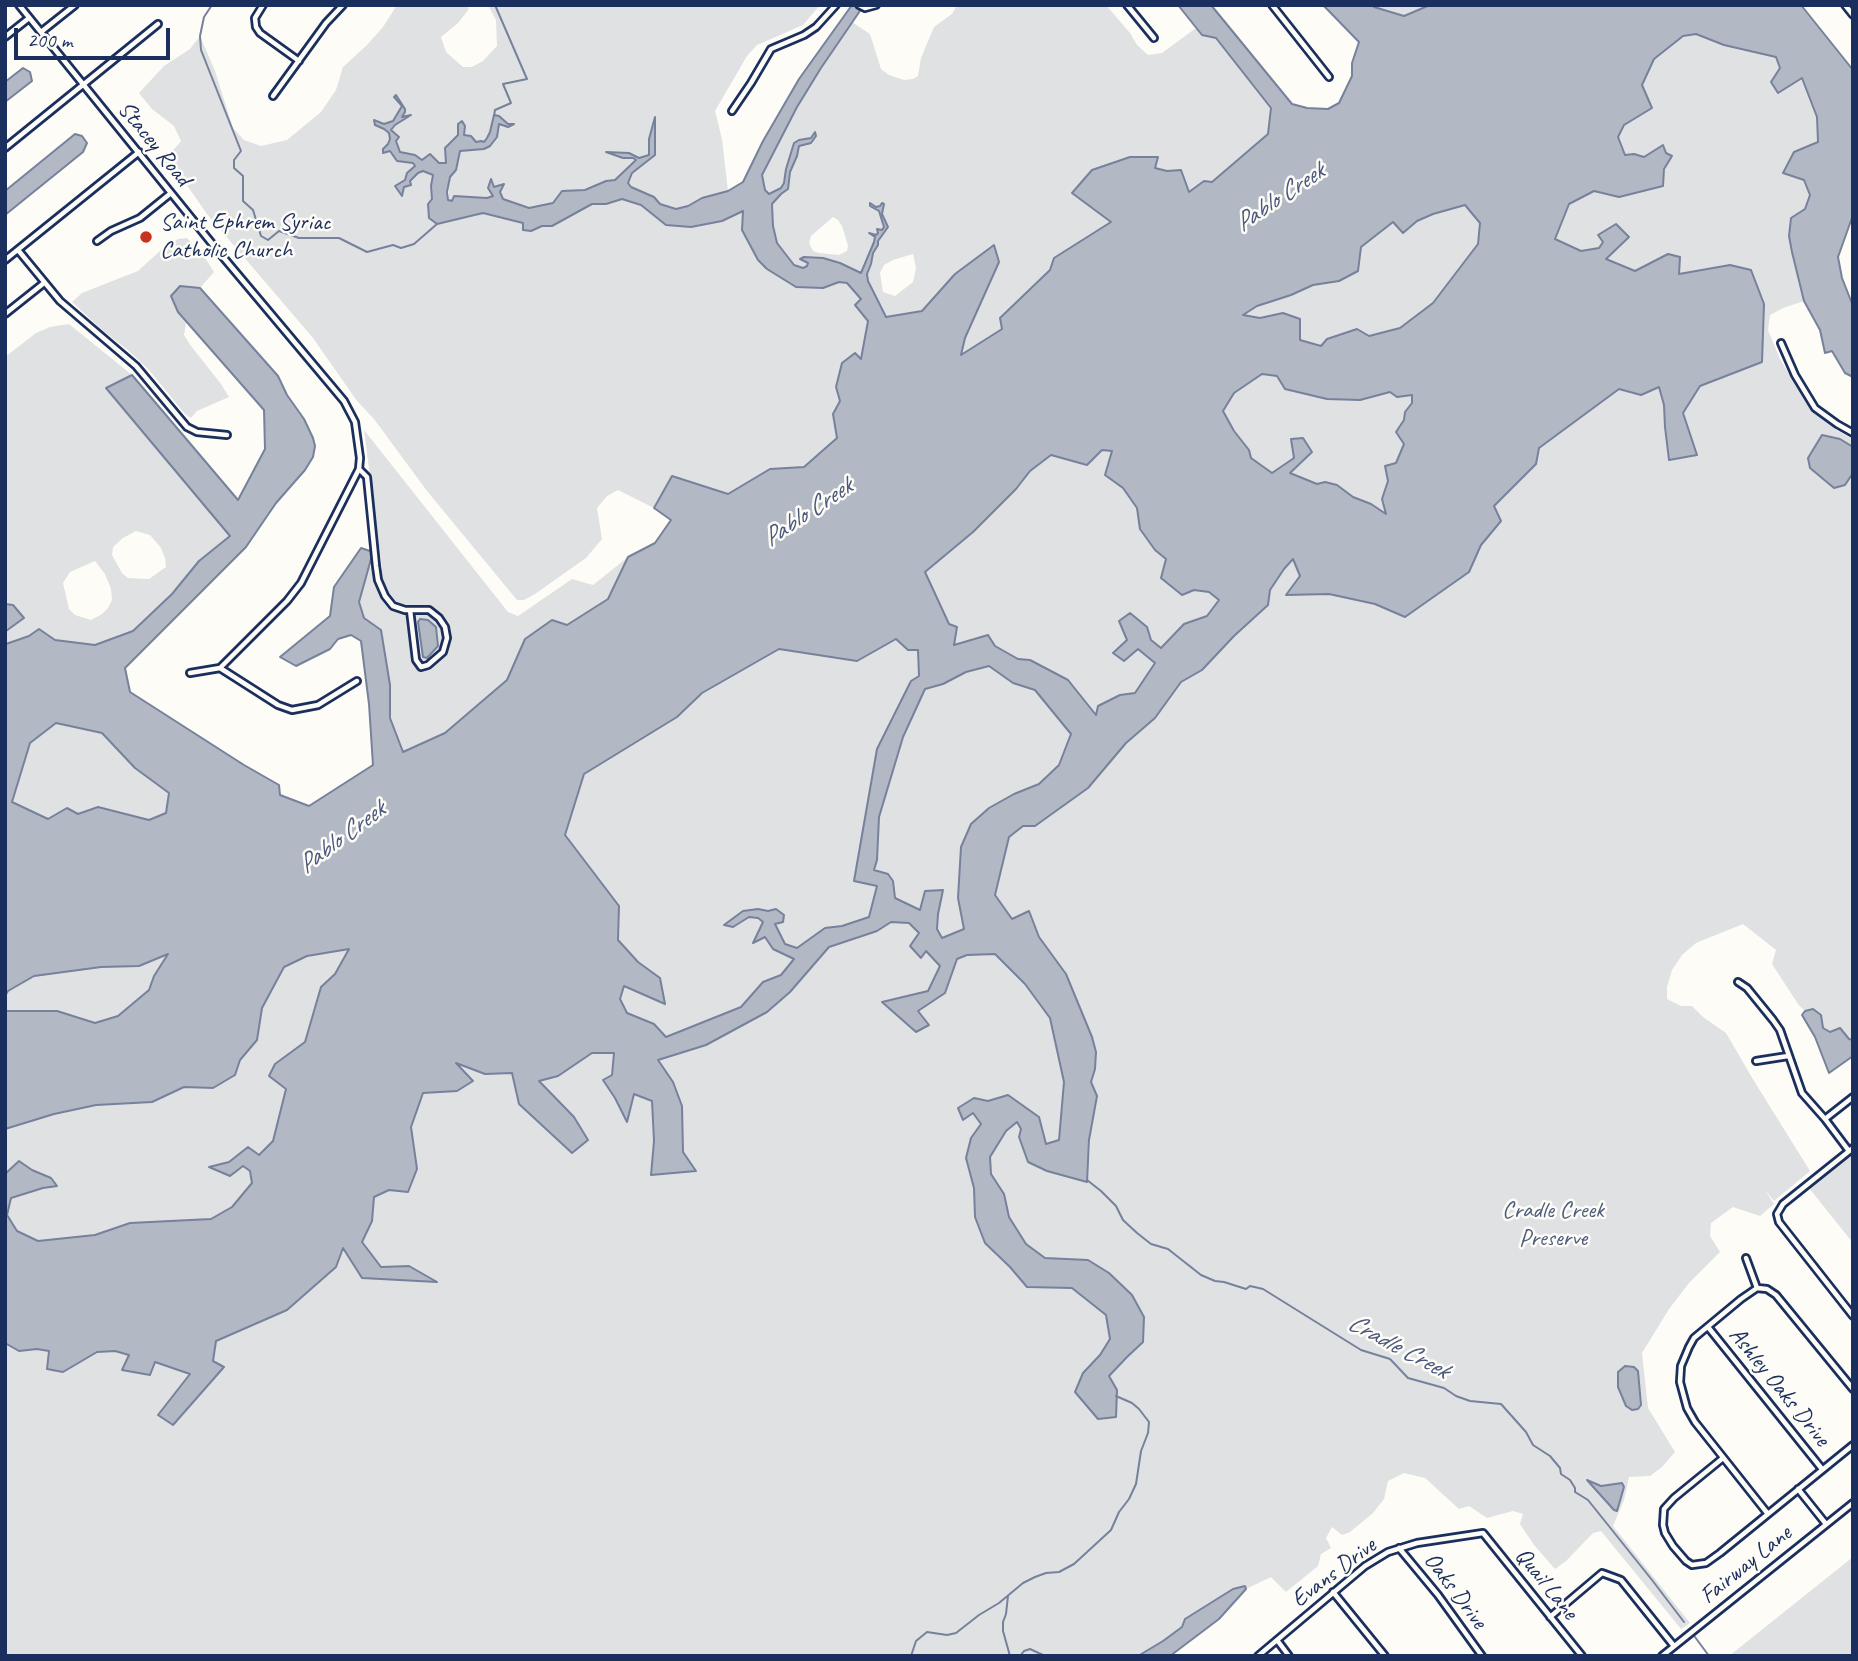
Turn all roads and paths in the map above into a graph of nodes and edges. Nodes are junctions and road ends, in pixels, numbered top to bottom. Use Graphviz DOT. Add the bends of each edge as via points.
graph roads {
  1 [pos="19,5"];
  2 [pos="75,5"];
  3 [pos="263,5"];
  4 [pos="342,5"];
  5 [pos="836,5"];
  6 [pos="876,5"];
  7 [pos="1128,5"];
  8 [pos="1272,5"];
  9 [pos="1845,5"];
  10 [pos="862,6"];
  11 [pos="1853,15"];
  12 [pos="29,18"];
  13 [pos="158,24"];
  14 [pos="41,33"];
  15 [pos="5,37"];
  16 [pos="1154,38"];
  17 [pos="299,61"];
  18 [pos="1329,77"];
  19 [pos="83,85"];
  20 [pos="273,96"];
  21 [pos="732,111"];
  22 [pos="5,148"];
  23 [pos="139,152"];
  24 [pos="171,193"];
  25 [pos="97,241"];
  26 [pos="18,250"];
  27 [pos="5,260"];
  28 [pos="44,283"];
  29 [pos="5,314"];
  30 [pos="1781,343"];
  31 [pos="1853,433"];
  32 [pos="228,435"];
  33 [pos="359,469"];
  34 [pos="410,610"];
  35 [pos="220,668"];
  36 [pos="190,673"];
  37 [pos="357,681"];
  38 [pos="1738,982"];
  39 [pos="1788,1056"];
  40 [pos="1756,1061"];
  41 [pos="1853,1097"];
  42 [pos="1825,1119"];
  43 [pos="1851,1149"];
  44 [pos="1746,1258"];
  45 [pos="1757,1288"];
  46 [pos="1853,1316"];
  47 [pos="1708,1327"];
  48 [pos="1853,1389"];
  49 [pos="1853,1444"];
  50 [pos="1724,1458"];
  51 [pos="1822,1469"];
  52 [pos="1798,1489"];
  53 [pos="1853,1503"];
  54 [pos="1768,1514"];
  55 [pos="1826,1524"];
  56 [pos="1483,1534"];
  57 [pos="1399,1548"];
  58 [pos="1333,1592"];
  59 [pos="1550,1617"];
  60 [pos="1277,1640"];
  61 [pos="1674,1646"];
  62 [pos="1258,1656"];
  63 [pos="1289,1656"];
  64 [pos="1385,1656"];
  65 [pos="1482,1656"];
  66 [pos="1583,1656"];
  67 [pos="1662,1656"];
  1 -- 12 [label="street, Stacey Road"];
  2 -- 14 [label="street"];
  3 -- 17 [label="street" via="255,23 260,33"];
  4 -- 17 [label="street"];
  5 -- 21 [label="street" via="816,27 771,49"];
  6 -- 10 [label="street"];
  7 -- 16 [label="street"];
  8 -- 18 [label="street"];
  9 -- 11 [label="street"];
  12 -- 14 [label="street, Stacey Road"];
  12 -- 15 [label="street"];
  13 -- 19 [label="street"];
  14 -- 19 [label="street, Stacey Road"];
  17 -- 20 [label="street"];
  19 -- 22 [label="street"];
  19 -- 23 [label="street, Stacey Road"];
  23 -- 24 [label="street, Stacey Road"];
  23 -- 26 [label="street"];
  24 -- 25 [label="street" via="140,218"];
  24 -- 33 [label="street, Stacey Road" via="344,401 355,422"];
  26 -- 27 [label="street"];
  26 -- 28 [label="street"];
  28 -- 29 [label="street"];
  28 -- 32 [label="street" via="136,366 187,427"];
  30 -- 31 [label="street" via="1815,408"];
  33 -- 34 [label="street" via="367,477 379,580 393,606"];
  33 -- 35 [label="street" via="298,587"];
  34 -- 34 [label="street" via="429,610 445,627 443,652 421,667 416,660"];
  35 -- 36 [label="street"];
  35 -- 37 [label="street" via="292,710 318,705"];
  38 -- 39 [label="street" via="1780,1030"];
  39 -- 40 [label="street"];
  39 -- 42 [label="street" via="1802,1093"];
  41 -- 42 [label="street"];
  42 -- 43 [label="street"];
  43 -- 46 [label="street" via="1778,1213 1779,1222"];
  44 -- 45 [label="street"];
  45 -- 47 [label="street"];
  45 -- 48 [label="street" via="1776,1295"];
  47 -- 50 [label="street" via="1694,1338 1681,1366 1682,1391 1695,1422"];
  47 -- 51 [label="street, Ashley Oaks Drive"];
  49 -- 51 [label="street"];
  50 -- 54 [label="street"];
  50 -- 54 [label="street" via="1667,1504 1665,1533 1673,1546 1686,1561 1699,1565"];
  51 -- 52 [label="street"];
  52 -- 54 [label="street"];
  52 -- 55 [label="street"];
  53 -- 55 [label="street, Fairway Lane"];
  55 -- 61 [label="street, Fairway Lane"];
  56 -- 57 [label="street, Evans Drive"];
  56 -- 59 [label="street, Quail Lane"];
  57 -- 58 [label="street, Evans Drive" via="1364,1566"];
  57 -- 65 [label="street, Oaks Drive"];
  58 -- 60 [label="street, Evans Drive"];
  58 -- 64 [label="street"];
  59 -- 61 [label="street" via="1602,1573 1622,1580"];
  59 -- 66 [label="street, Quail Lane"];
  60 -- 62 [label="street, Evans Drive"];
  60 -- 63 [label="street"];
  61 -- 67 [label="street, Fairway Lane"];
}
